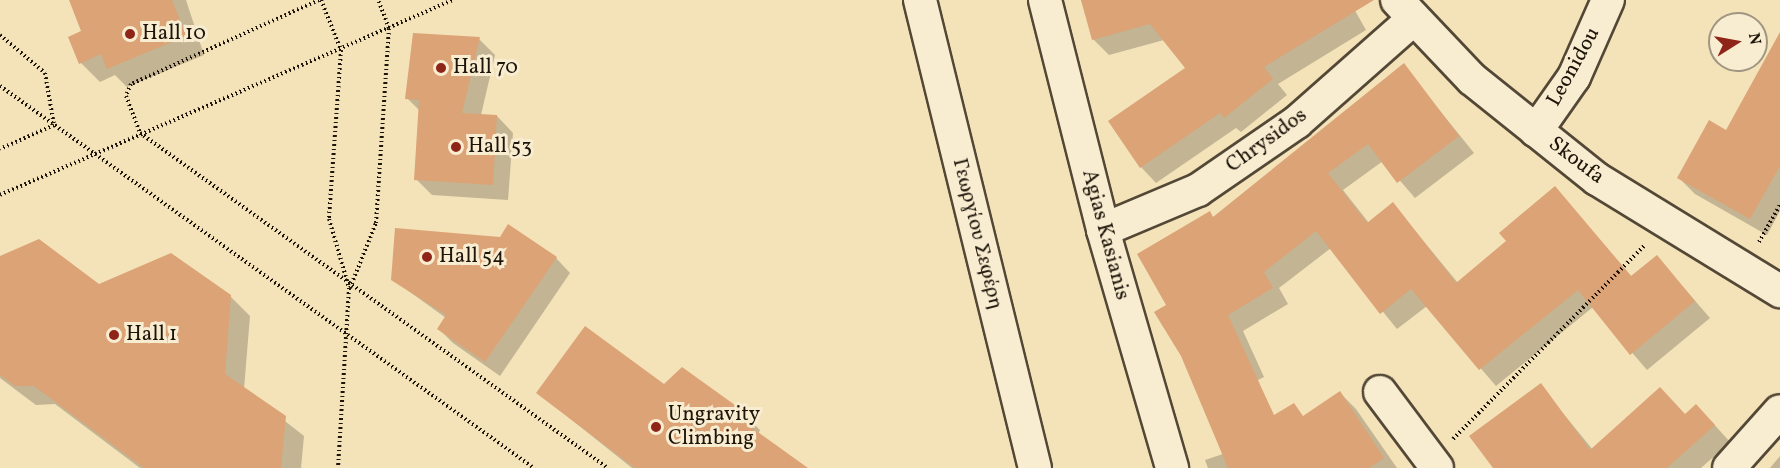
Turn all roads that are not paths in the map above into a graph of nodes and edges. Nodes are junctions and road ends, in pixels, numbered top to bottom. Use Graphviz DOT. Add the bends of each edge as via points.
graph roads {
  1 [pos="920,0"];
  2 [pos="1045,0"];
  3 [pos="1608,0"];
  4 [pos="1404,10"];
  5 [pos="1536,131"];
  6 [pos="1103,230"];
  7 [pos="1780,291"];
  8 [pos="1380,392"];
  9 [pos="1780,411"];
  10 [pos="1434,464"];
  11 [pos="1035,468"];
  12 [pos="1172,468"];
  13 [pos="1729,468"];
  1 -- 11 [label="street, Γεωργίου Σεφέρη"];
  2 -- 6 [label="street, Agias Kasianis"];
  3 -- 5 [label="street, Leonidou" via="1574,77"];
  4 -- 5 [label="street, Skoufa"];
  4 -- 6 [label="street, Chrysidos" via="1297,122 1198,190"];
  5 -- 7 [label="street, Skoufa" via="1597,179"];
  6 -- 12 [label="street, Agias Kasianis"];
  8 -- 10 [label="street"];
  9 -- 13 [label="street"];
}
